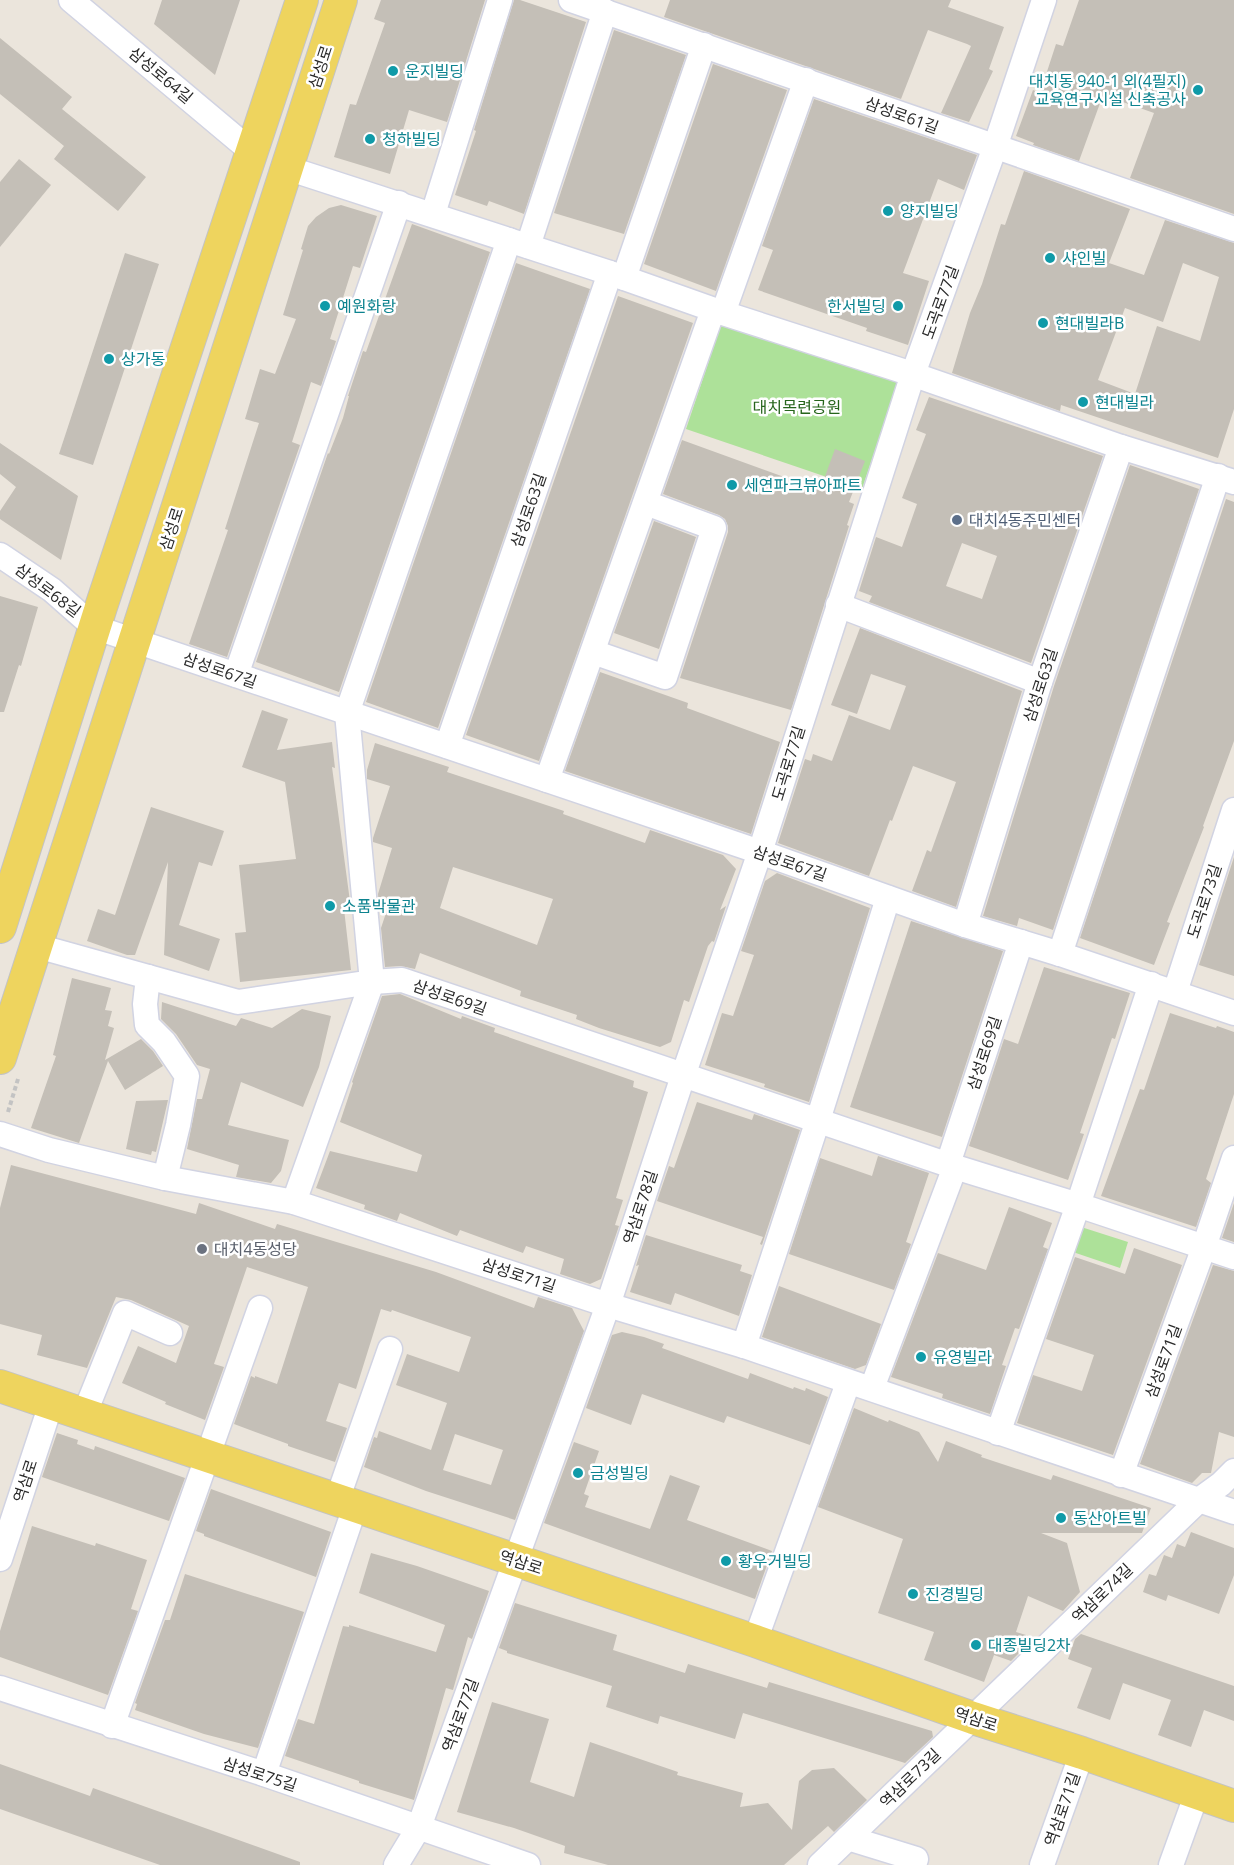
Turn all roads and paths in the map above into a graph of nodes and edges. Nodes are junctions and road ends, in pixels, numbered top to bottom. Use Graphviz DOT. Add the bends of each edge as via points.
graph roads {
  1 [pos="71,0"];
  2 [pos="302,0"];
  3 [pos="341,0"];
  4 [pos="500,0"];
  5 [pos="571,0"];
  6 [pos="1044,0"];
  7 [pos="605,11"];
  8 [pos="704,45"];
  9 [pos="806,81"];
  10 [pos="995,147"];
  11 [pos="251,150"];
  12 [pos="287,168"];
  13 [pos="399,203"];
  14 [pos="433,214"];
  15 [pos="1234,229"];
  16 [pos="519,243"];
  17 [pos="617,276"];
  18 [pos="718,312"];
  19 [pos="913,374"];
  20 [pos="1121,447"];
  21 [pos="1226,479"];
  22 [pos="646,504"];
  23 [pos="0,555"];
  24 [pos="105,593"];
  25 [pos="838,605"];
  26 [pos="146,606"];
  27 [pos="94,627"];
  28 [pos="135,641"];
  29 [pos="593,652"];
  30 [pos="83,661"];
  31 [pos="236,675"];
  32 [pos="124,676"];
  33 [pos="1040,682"];
  34 [pos="347,712"];
  35 [pos="447,746"];
  36 [pos="548,780"];
  37 [pos="1234,810"];
  38 [pos="760,852"];
  39 [pos="8,872"];
  40 [pos="888,898"];
  41 [pos="964,925"];
  42 [pos="0,927"];
  43 [pos="1021,942"];
  44 [pos="37,946"];
  45 [pos="1060,954"];
  46 [pos="148,977"];
  47 [pos="372,982"];
  48 [pos="1151,984"];
  49 [pos="1175,992"];
  50 [pos="1234,1012"];
  51 [pos="0,1058"];
  52 [pos="684,1076"];
  53 [pos="818,1120"];
  54 [pos="0,1134"];
  55 [pos="1234,1158"];
  56 [pos="952,1166"];
  57 [pos="165,1178"];
  58 [pos="294,1202"];
  59 [pos="1078,1205"];
  60 [pos="1204,1247"];
  61 [pos="1234,1257"];
  62 [pos="608,1305"];
  63 [pos="260,1308"];
  64 [pos="170,1333"];
  65 [pos="744,1346"];
  66 [pos="390,1349"];
  67 [pos="848,1383"];
  68 [pos="0,1386"];
  69 [pos="872,1388"];
  70 [pos="51,1404"];
  71 [pos="84,1415"];
  72 [pos="998,1433"];
  73 [pos="207,1456"];
  74 [pos="1234,1471"];
  75 [pos="1121,1475"];
  76 [pos="1199,1500"];
  77 [pos="346,1504"];
  78 [pos="1234,1512"];
  79 [pos="0,1559"];
  80 [pos="516,1561"];
  81 [pos="755,1641"];
  82 [pos="0,1688"];
  83 [pos="973,1718"];
  84 [pos="112,1726"];
  85 [pos="1082,1753"];
  86 [pos="264,1774"];
  87 [pos="1197,1793"];
  88 [pos="1234,1806"];
  89 [pos="419,1827"];
  90 [pos="848,1838"];
  91 [pos="522,1864"];
  92 [pos="396,1865"];
  93 [pos="820,1865"];
  94 [pos="914,1865"];
  95 [pos="1042,1865"];
  96 [pos="1171,1865"];
  1 -- 11 [label="street, 삼성로64길"];
  2 -- 11 [label="main road"];
  3 -- 12 [label="main road, 삼성로"];
  4 -- 14 [label="street"];
  5 -- 7 [label="street, 삼성로61길"];
  6 -- 10 [label="street, 도곡로77길"];
  7 -- 8 [label="street, 삼성로61길"];
  7 -- 16 [label="street"];
  8 -- 9 [label="street, 삼성로61길"];
  8 -- 17 [label="street, 삼성로63길"];
  9 -- 10 [label="street, 삼성로61길"];
  9 -- 18 [label="street"];
  10 -- 15 [label="street, 삼성로61길"];
  10 -- 19 [label="street, 도곡로77길"];
  11 -- 24 [label="main road"];
  12 -- 13 [label="street"];
  12 -- 26 [label="main road, 삼성로"];
  13 -- 14 [label="street"];
  13 -- 31 [label="street"];
  14 -- 16 [label="street"];
  16 -- 17 [label="street"];
  16 -- 34 [label="street"];
  17 -- 18 [label="street"];
  17 -- 35 [label="street, 삼성로63길"];
  18 -- 19 [label="street"];
  18 -- 22 [label="street"];
  19 -- 20 [label="street"];
  19 -- 25 [label="street, 도곡로77길"];
  20 -- 21 [label="street"];
  20 -- 33 [label="street, 삼성로63길"];
  21 -- 45 [label="street"];
  22 -- 29 [label="street"];
  22 -- 29 [label="street" via="714,528 665,677"];
  23 -- 27 [label="street, 삼성로68길" via="52,590"];
  24 -- 26 [label="main road"];
  24 -- 27 [label="main road"];
  25 -- 33 [label="street"];
  25 -- 38 [label="street, 도곡로77길"];
  26 -- 28 [label="main road, 삼성로"];
  27 -- 28 [label="street, 삼성로67길"];
  27 -- 30 [label="main road"];
  28 -- 31 [label="street, 삼성로67길"];
  28 -- 32 [label="main road, 삼성로"];
  29 -- 36 [label="street"];
  30 -- 32 [label="main road"];
  30 -- 39 [label="main road"];
  31 -- 34 [label="street, 삼성로67길"];
  32 -- 44 [label="main road, 삼성로"];
  33 -- 41 [label="street, 삼성로63길"];
  34 -- 35 [label="street, 삼성로67길"];
  34 -- 47 [label="street"];
  35 -- 36 [label="street, 삼성로67길"];
  36 -- 38 [label="street, 삼성로67길"];
  37 -- 49 [label="street, 도곡로73길"];
  38 -- 40 [label="street, 삼성로67길"];
  38 -- 52 [label="street, 역삼로78길"];
  39 -- 42 [label="main road"];
  40 -- 41 [label="street, 삼성로67길"];
  40 -- 53 [label="street"];
  41 -- 43 [label="street, 삼성로67길"];
  43 -- 45 [label="street, 삼성로67길"];
  43 -- 56 [label="street, 삼성로69길"];
  44 -- 46 [label="street, 삼성로69길"];
  44 -- 51 [label="main road, 삼성로"];
  45 -- 48 [label="street, 삼성로67길"];
  46 -- 47 [label="street, 삼성로69길" via="238,1002"];
  46 -- 57 [label="street" via="147,1025 187,1076"];
  47 -- 52 [label="street, 삼성로69길" via="402,980"];
  47 -- 58 [label="street"];
  48 -- 49 [label="street, 삼성로67길"];
  48 -- 59 [label="street"];
  49 -- 50 [label="street, 삼성로67길"];
  52 -- 53 [label="street, 삼성로69길"];
  52 -- 62 [label="street, 역삼로78길"];
  53 -- 56 [label="street, 삼성로69길"];
  53 -- 65 [label="street"];
  54 -- 57 [label="street, 삼성로71길"];
  55 -- 60 [label="street"];
  56 -- 59 [label="street, 삼성로69길"];
  56 -- 69 [label="street"];
  57 -- 58 [label="street, 삼성로71길"];
  58 -- 62 [label="street, 삼성로71길"];
  59 -- 60 [label="street, 삼성로69길"];
  59 -- 72 [label="street"];
  60 -- 61 [label="street, 삼성로69길"];
  60 -- 75 [label="street, 삼성로71길"];
  62 -- 65 [label="street, 삼성로71길"];
  62 -- 80 [label="street, 역삼로78길"];
  63 -- 73 [label="street"];
  64 -- 71 [label="street" via="125,1313"];
  65 -- 67 [label="street, 삼성로71길"];
  66 -- 77 [label="street"];
  67 -- 69 [label="street, 삼성로71길"];
  67 -- 81 [label="street"];
  68 -- 70 [label="main road, 역삼로"];
  69 -- 72 [label="street, 삼성로71길"];
  70 -- 71 [label="main road, 역삼로"];
  70 -- 79 [label="street, 역삼로"];
  71 -- 73 [label="main road, 역삼로"];
  72 -- 75 [label="street, 삼성로71길"];
  73 -- 77 [label="main road, 역삼로"];
  73 -- 84 [label="street"];
  74 -- 76 [label="street, 역삼로74길"];
  75 -- 76 [label="street, 삼성로71길"];
  76 -- 78 [label="street, 삼성로71길"];
  76 -- 83 [label="street, 역삼로74길"];
  77 -- 80 [label="main road, 역삼로"];
  77 -- 86 [label="street"];
  80 -- 81 [label="main road, 역삼로"];
  80 -- 89 [label="street, 역삼로77길"];
  81 -- 83 [label="main road, 역삼로"];
  82 -- 84 [label="street, 삼성로75길"];
  83 -- 85 [label="main road, 역삼로"];
  83 -- 90 [label="street, 역삼로73길"];
  84 -- 86 [label="street, 삼성로75길"];
  85 -- 87 [label="main road, 역삼로"];
  85 -- 95 [label="street, 역삼로71길"];
  86 -- 89 [label="street, 삼성로75길"];
  87 -- 88 [label="main road, 역삼로"];
  87 -- 96 [label="street"];
  89 -- 91 [label="street, 삼성로75길"];
  89 -- 92 [label="street, 역삼로77길"];
  90 -- 93 [label="street, 역삼로73길"];
  90 -- 94 [label="street" via="916,1859"];
}
